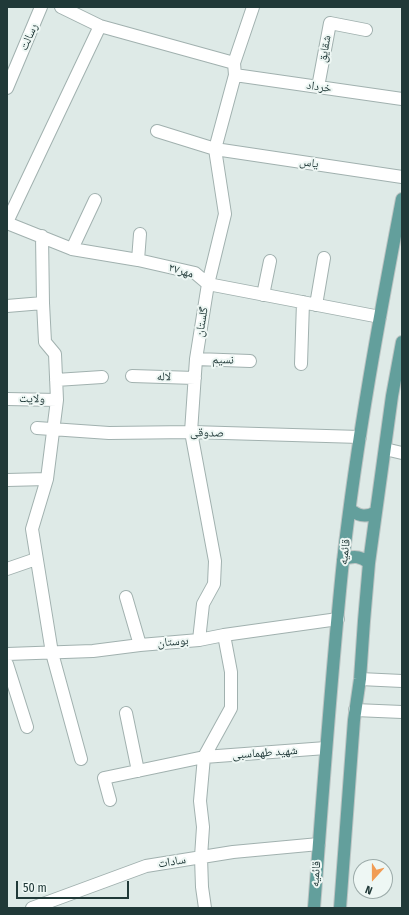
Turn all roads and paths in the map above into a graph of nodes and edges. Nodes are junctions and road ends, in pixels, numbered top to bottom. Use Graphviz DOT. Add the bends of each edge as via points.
graph roads {
  1 [pos="41,7"];
  2 [pos="61,7"];
  3 [pos="253,7"];
  4 [pos="100,26"];
  5 [pos="366,30"];
  6 [pos="235,69"];
  7 [pos="318,87"];
  8 [pos="7,88"];
  9 [pos="402,99"];
  10 [pos="157,131"];
  11 [pos="215,149"];
  12 [pos="402,177"];
  13 [pos="402,199"];
  14 [pos="95,200"];
  15 [pos="7,223"];
  16 [pos="140,234"];
  17 [pos="42,236"];
  18 [pos="72,248"];
  19 [pos="324,258"];
  20 [pos="138,260"];
  21 [pos="270,261"];
  22 [pos="208,284"];
  23 [pos="263,295"];
  24 [pos="303,302"];
  25 [pos="43,303"];
  26 [pos="316,305"];
  27 [pos="7,306"];
  28 [pos="380,317"];
  29 [pos="402,342"];
  30 [pos="196,360"];
  31 [pos="250,361"];
  32 [pos="301,364"];
  33 [pos="132,376"];
  34 [pos="102,377"];
  35 [pos="195,378"];
  36 [pos="56,380"];
  37 [pos="7,399"];
  38 [pos="57,400"];
  39 [pos="37,428"];
  40 [pos="54,430"];
  41 [pos="191,432"];
  42 [pos="360,437"];
  43 [pos="385,449"];
  44 [pos="402,453"];
  45 [pos="47,479"];
  46 [pos="7,480"];
  47 [pos="350,509"];
  48 [pos="376,512"];
  49 [pos="36,559"];
  50 [pos="343,560"];
  51 [pos="369,563"];
  52 [pos="7,569"];
  53 [pos="126,597"];
  54 [pos="338,619"];
  55 [pos="224,635"];
  56 [pos="199,640"];
  57 [pos="140,645"];
  58 [pos="52,653"];
  59 [pos="7,654"];
  60 [pos="7,664"];
  61 [pos="360,680"];
  62 [pos="402,681"];
  63 [pos="355,710"];
  64 [pos="402,712"];
  65 [pos="126,713"];
  66 [pos="26,727"];
  67 [pos="326,748"];
  68 [pos="204,757"];
  69 [pos="82,759"];
  70 [pos="138,771"];
  71 [pos="110,800"];
  72 [pos="319,844"];
  73 [pos="201,857"];
  74 [pos="32,908"];
  75 [pos="205,908"];
  76 [pos="314,908"];
  77 [pos="340,908"];
  1 -- 8 [label="street, رسالت"];
  2 -- 4 [label="street, خرداد"];
  3 -- 6 [label="street, گلستان"];
  4 -- 6 [label="street, خرداد"];
  4 -- 15 [label="street"];
  5 -- 7 [label="street, شقایق" via="330,23"];
  6 -- 7 [label="street, خرداد"];
  6 -- 11 [label="street, گلستان"];
  7 -- 9 [label="street, خرداد"];
  10 -- 11 [label="street, یاس"];
  11 -- 12 [label="street, یاس"];
  11 -- 22 [label="street, گلستان" via="224,214"];
  13 -- 28 [label="main road, قائمیه"];
  14 -- 18 [label="street"];
  15 -- 17 [label="street, مهر۲۷"];
  16 -- 20 [label="street"];
  17 -- 18 [label="street, مهر۲۷"];
  17 -- 25 [label="street"];
  18 -- 20 [label="street, مهر۲۷"];
  19 -- 26 [label="street"];
  20 -- 22 [label="street, مهر۲۷" via="195,273"];
  21 -- 23 [label="street"];
  22 -- 23 [label="street, مهر۲۷"];
  22 -- 30 [label="street, گلستان"];
  23 -- 24 [label="street, مهر۲۷"];
  24 -- 26 [label="street, مهر۲۷"];
  24 -- 32 [label="street"];
  25 -- 27 [label="street"];
  25 -- 36 [label="street" via="45,342 55,354"];
  26 -- 28 [label="street, مهر۲۷"];
  28 -- 42 [label="main road, قائمیه"];
  29 -- 43 [label="main road"];
  30 -- 31 [label="street, نسیم"];
  30 -- 35 [label="street, گلستان"];
  33 -- 35 [label="street, لاله"];
  34 -- 36 [label="street"];
  35 -- 41 [label="street, گلستان"];
  36 -- 38 [label="street"];
  37 -- 38 [label="street, ولایت"];
  38 -- 40 [label="street"];
  39 -- 40 [label="street, صدوقی"];
  40 -- 41 [label="street, صدوقی" via="109,434"];
  40 -- 45 [label="street"];
  41 -- 42 [label="street, صدوقی"];
  41 -- 56 [label="street, گلستان" via="215,561 214,584 203,604"];
  42 -- 47 [label="main road, قائمیه"];
  43 -- 44 [label="street"];
  43 -- 48 [label="main road"];
  45 -- 46 [label="street"];
  45 -- 49 [label="street" via="32,529"];
  47 -- 48 [label="main road" via="359,515 371,515"];
  47 -- 50 [label="main road, قائمیه"];
  48 -- 51 [label="main road"];
  49 -- 52 [label="street"];
  49 -- 58 [label="street"];
  50 -- 51 [label="main road" via="360,557"];
  50 -- 54 [label="main road, قائمیه"];
  51 -- 61 [label="main road"];
  53 -- 57 [label="street"];
  54 -- 55 [label="street, بوستان"];
  54 -- 67 [label="main road, قائمیه"];
  55 -- 56 [label="street, بوستان"];
  55 -- 68 [label="street" via="231,672 231,708"];
  56 -- 57 [label="street, بوستان"];
  57 -- 58 [label="street, بوستان"];
  58 -- 59 [label="street, بوستان"];
  58 -- 69 [label="street"];
  60 -- 66 [label="street"];
  61 -- 62 [label="street"];
  61 -- 63 [label="main road"];
  63 -- 64 [label="street"];
  63 -- 77 [label="main road"];
  65 -- 70 [label="street"];
  67 -- 68 [label="street, شهید طهماسبی"];
  67 -- 72 [label="main road, قائمیه"];
  68 -- 70 [label="street, شهید طهماسبی"];
  68 -- 73 [label="street" via="200,801 203,827"];
  70 -- 71 [label="street, شهید طهماسبی" via="104,778"];
  72 -- 73 [label="street, سادات"];
  72 -- 76 [label="main road, قائمیه"];
  73 -- 74 [label="street, سادات" via="146,866"];
  73 -- 75 [label="street, سادات"];
}
